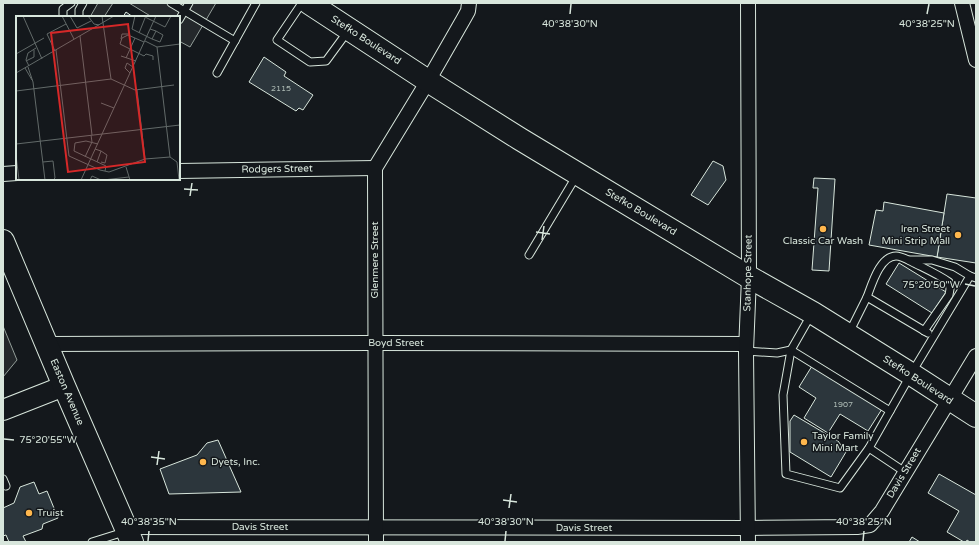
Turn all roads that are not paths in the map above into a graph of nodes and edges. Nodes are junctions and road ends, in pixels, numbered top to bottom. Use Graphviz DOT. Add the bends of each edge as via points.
graph roads {
  1 [pos="71,3"];
  2 [pos="83,3"];
  3 [pos="171,3"];
  4 [pos="189,3"];
  5 [pos="256,3"];
  6 [pos="302,3"];
  7 [pos="309,3"];
  8 [pos="469,3"];
  9 [pos="748,3"];
  10 [pos="962,3"];
  11 [pos="184,11"];
  12 [pos="63,16"];
  13 [pos="79,16"];
  14 [pos="180,18"];
  15 [pos="349,29"];
  16 [pos="235,41"];
  17 [pos="976,60"];
  18 [pos="218,74"];
  19 [pos="428,81"];
  20 [pos="375,168"];
  21 [pos="180,171"];
  22 [pos="16,173"];
  23 [pos="3,174"];
  24 [pos="578,174"];
  25 [pos="3,241"];
  26 [pos="529,256"];
  27 [pos="907,260"];
  28 [pos="749,277"];
  29 [pos="973,277"];
  30 [pos="867,297"];
  31 [pos="813,313"];
  32 [pos="924,331"];
  33 [pos="848,335"];
  34 [pos="934,336"];
  35 [pos="375,343"];
  36 [pos="46,344"];
  37 [pos="746,348"];
  38 [pos="791,350"];
  39 [pos="976,356"];
  40 [pos="911,374"];
  41 [pos="64,386"];
  42 [pos="949,399"];
  43 [pos="3,410"];
  44 [pos="890,410"];
  45 [pos="976,416"];
  46 [pos="869,448"];
  47 [pos="905,472"];
  48 [pos="376,528"];
  49 [pos="748,528"];
  50 [pos="128,533"];
  51 [pos="92,542"];
  52 [pos="376,542"];
  53 [pos="748,542"];
  1 -- 12 [label="lane" via="64,10"];
  2 -- 13 [label="lane"];
  3 -- 11 [label="lane"];
  4 -- 11 [label="lane"];
  5 -- 16 [label="lane"];
  6 -- 15 [label="lane" via="277,40 310,62 326,61"];
  7 -- 15 [label="main road, Stefko Boulevard"];
  8 -- 19 [label="street" via="468,11"];
  9 -- 28 [label="street, Stanhope Street"];
  10 -- 17 [label="street"];
  11 -- 14 [label="lane"];
  11 -- 16 [label="lane"];
  15 -- 19 [label="main road, Stefko Boulevard"];
  16 -- 18 [label="lane"];
  19 -- 20 [label="street"];
  19 -- 24 [label="main road, Stefko Boulevard"];
  20 -- 21 [label="street, Rodgers Street"];
  20 -- 35 [label="street, Glenmere Street"];
  22 -- 23 [label="street"];
  24 -- 26 [label="lane"];
  24 -- 28 [label="main road, Stefko Boulevard"];
  25 -- 36 [label="main road, Easton Avenue" via="13,272"];
  27 -- 29 [label="lane" via="932,260 955,267"];
  27 -- 30 [label="lane" via="897,256 889,258 881,265"];
  27 -- 32 [label="lane" via="949,282 949,295"];
  28 -- 31 [label="main road, Stefko Boulevard"];
  28 -- 37 [label="street, Stanhope Street"];
  29 -- 34 [label="lane"];
  30 -- 32 [label="lane"];
  30 -- 33 [label="lane"];
  31 -- 33 [label="main road, Stefko Boulevard"];
  31 -- 38 [label="lane"];
  32 -- 34 [label="lane"];
  33 -- 40 [label="main road, Stefko Boulevard"];
  34 -- 40 [label="lane"];
  35 -- 36 [label="street, Boyd Street"];
  35 -- 37 [label="street, Boyd Street"];
  35 -- 48 [label="street, Glenmere Street"];
  36 -- 41 [label="main road, Easton Avenue"];
  37 -- 38 [label="lane" via="777,353"];
  37 -- 49 [label="street, Stanhope Street"];
  38 -- 44 [label="lane"];
  38 -- 46 [label="lane" via="783,395 786,474 840,488"];
  39 -- 42 [label="street, Davis Street"];
  40 -- 42 [label="main road, Stefko Boulevard"];
  40 -- 44 [label="lane"];
  41 -- 43 [label="street"];
  41 -- 50 [label="main road, Easton Avenue"];
  42 -- 45 [label="main road, Stefko Boulevard"];
  42 -- 47 [label="street, Davis Street"];
  44 -- 46 [label="lane"];
  46 -- 47 [label="lane"];
  47 -- 49 [label="street, Davis Street" via="882,511 870,525"];
  48 -- 49 [label="street, Davis Street"];
  48 -- 50 [label="street, Davis Street"];
  48 -- 52 [label="street, Glenmere Street"];
  49 -- 53 [label="street, Stanhope Street"];
  50 -- 51 [label="lane"];
}
